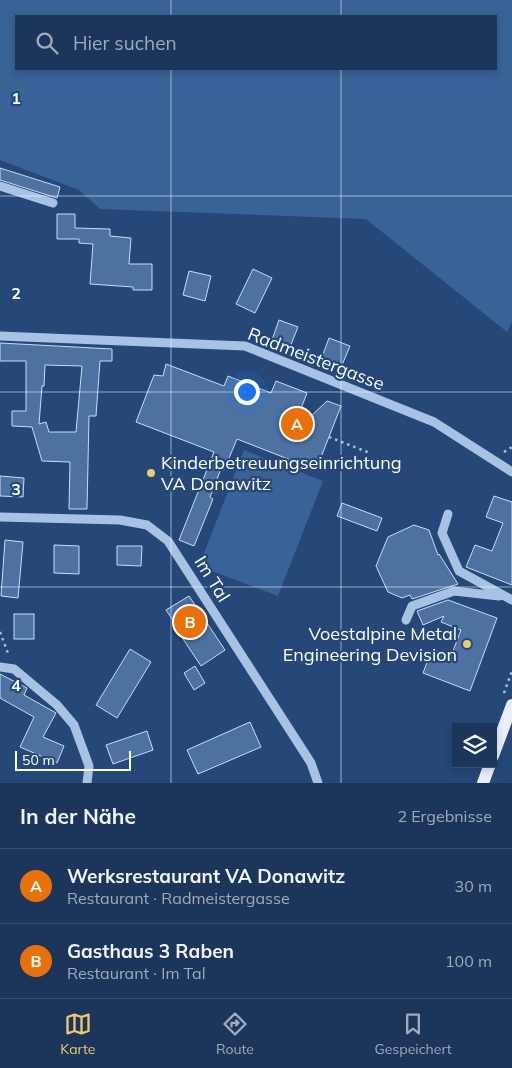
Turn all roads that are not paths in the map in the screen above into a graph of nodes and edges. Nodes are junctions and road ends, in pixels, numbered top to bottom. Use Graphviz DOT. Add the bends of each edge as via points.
graph roads {
  1 [pos="0,186"];
  2 [pos="52,203"];
  3 [pos="0,336"];
  4 [pos="512,472"];
  5 [pos="448,514"];
  6 [pos="0,517"];
  7 [pos="508,598"];
  8 [pos="406,620"];
  9 [pos="0,667"];
  10 [pos="512,706"];
  11 [pos="497,745"];
  12 [pos="489,768"];
  13 [pos="87,783"];
  14 [pos="318,783"];
  15 [pos="483,783"];
  1 -- 2 [label="street"];
  3 -- 4 [label="street, Radmeistergasse" via="245,346 434,422"];
  5 -- 7 [label="street" via="442,533 459,571"];
  6 -- 14 [label="street, Im Tal" via="120,520 147,525 168,541 311,763"];
  7 -- 8 [label="street" via="454,591 412,606"];
  9 -- 13 [label="street" via="14,669 57,705 74,725 89,766"];
  10 -- 11 [label="main road"];
  12 -- 15 [label="main road"];
}
